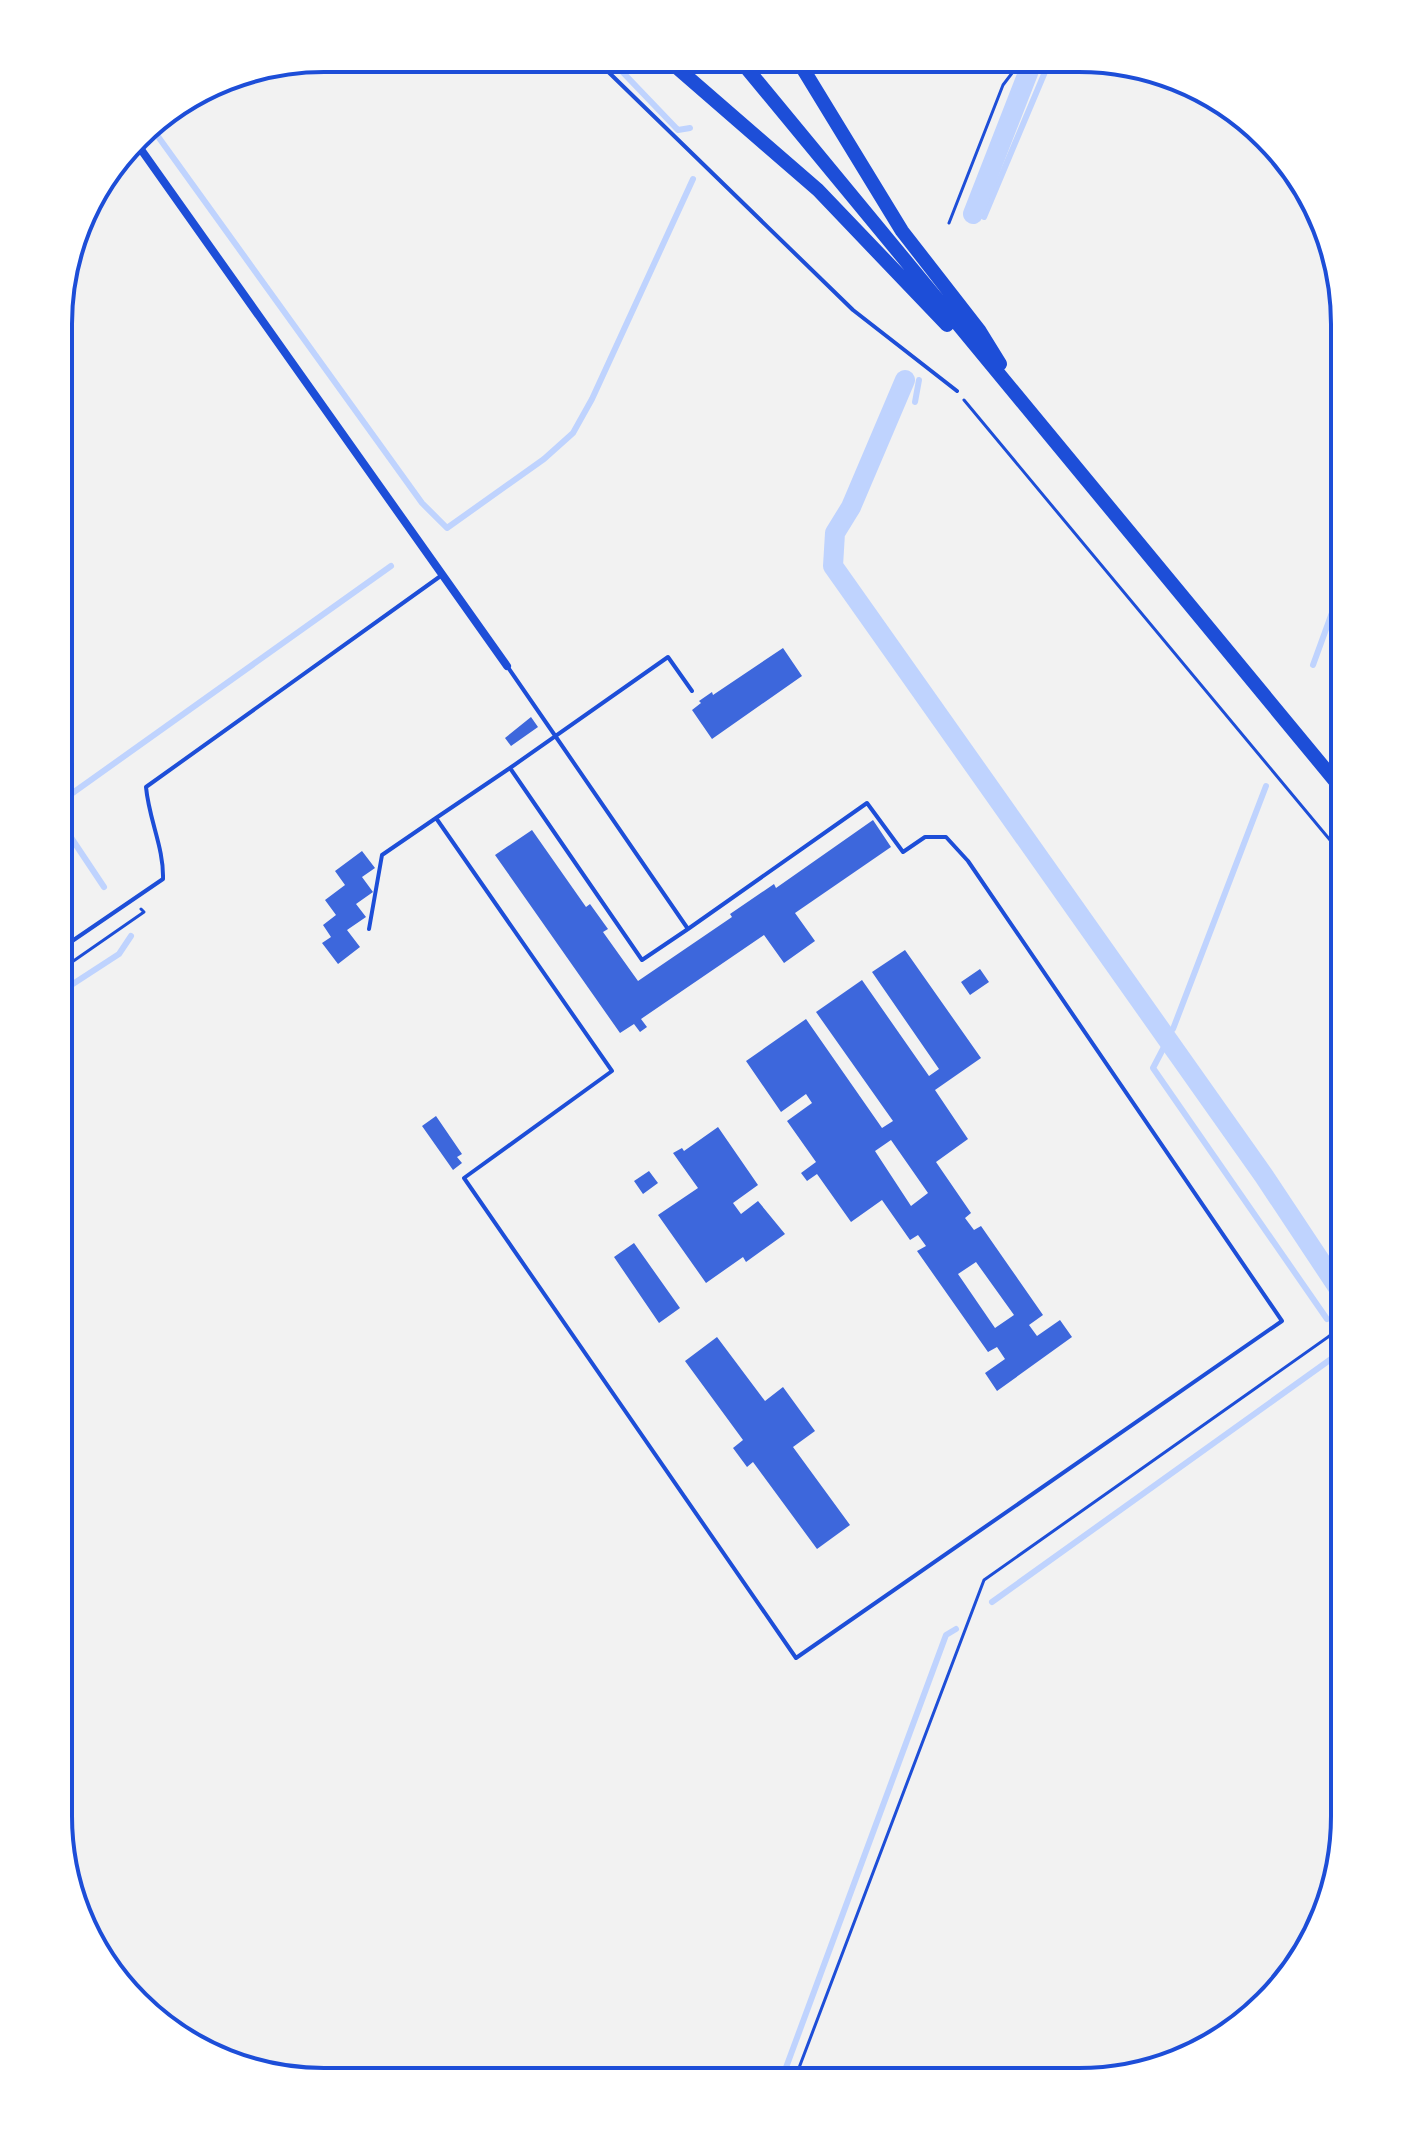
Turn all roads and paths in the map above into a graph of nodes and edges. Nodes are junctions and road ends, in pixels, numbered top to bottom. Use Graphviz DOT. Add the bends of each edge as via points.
graph roads {
  1 [pos="750,72"];
  2 [pos="805,72"];
  3 [pos="1013,72"];
  4 [pos="609,73"];
  5 [pos="683,73"];
  6 [pos="142,150"];
  7 [pos="949,223"];
  8 [pos="957,391"];
  9 [pos="1027,409"];
  10 [pos="444,573"];
  11 [pos="507,666"];
  12 [pos="692,691"];
  13 [pos="556,737"];
  14 [pos="510,768"];
  15 [pos="1331,776"];
  16 [pos="436,818"];
  17 [pos="1331,841"];
  18 [pos="132,901"];
  19 [pos="369,929"];
  20 [pos="688,929"];
  21 [pos="72,941"];
  22 [pos="72,962"];
  23 [pos="1329,1336"];
  24 [pos="799,2068"];
  1 -- 9 [label="highway"];
  2 -- 9 [label="highway" via="902,231 979,330"];
  3 -- 7 [label="path" via="1003,85"];
  4 -- 8 [label="lane" via="853,310"];
  5 -- 9 [label="highway" via="818,190"];
  6 -- 10 [label="street"];
  8 -- 17 [label="path"];
  9 -- 15 [label="highway"];
  10 -- 11 [label="street"];
  10 -- 18 [label="lane" via="146,787 149,819 164,858 163,879"];
  11 -- 13 [label="lane"];
  12 -- 13 [label="lane" via="668,657"];
  13 -- 14 [label="lane"];
  13 -- 20 [label="lane"];
  14 -- 16 [label="lane"];
  14 -- 20 [label="lane" via="642,960"];
  16 -- 19 [label="lane" via="382,855"];
  16 -- 20 [label="lane" via="612,1071 464,1178 796,1658 1282,1321 968,861 946,837 925,837 903,852 867,803"];
  18 -- 21 [label="lane"];
  18 -- 22 [label="path" via="144,912"];
  23 -- 24 [label="path" via="984,1580"];
}
